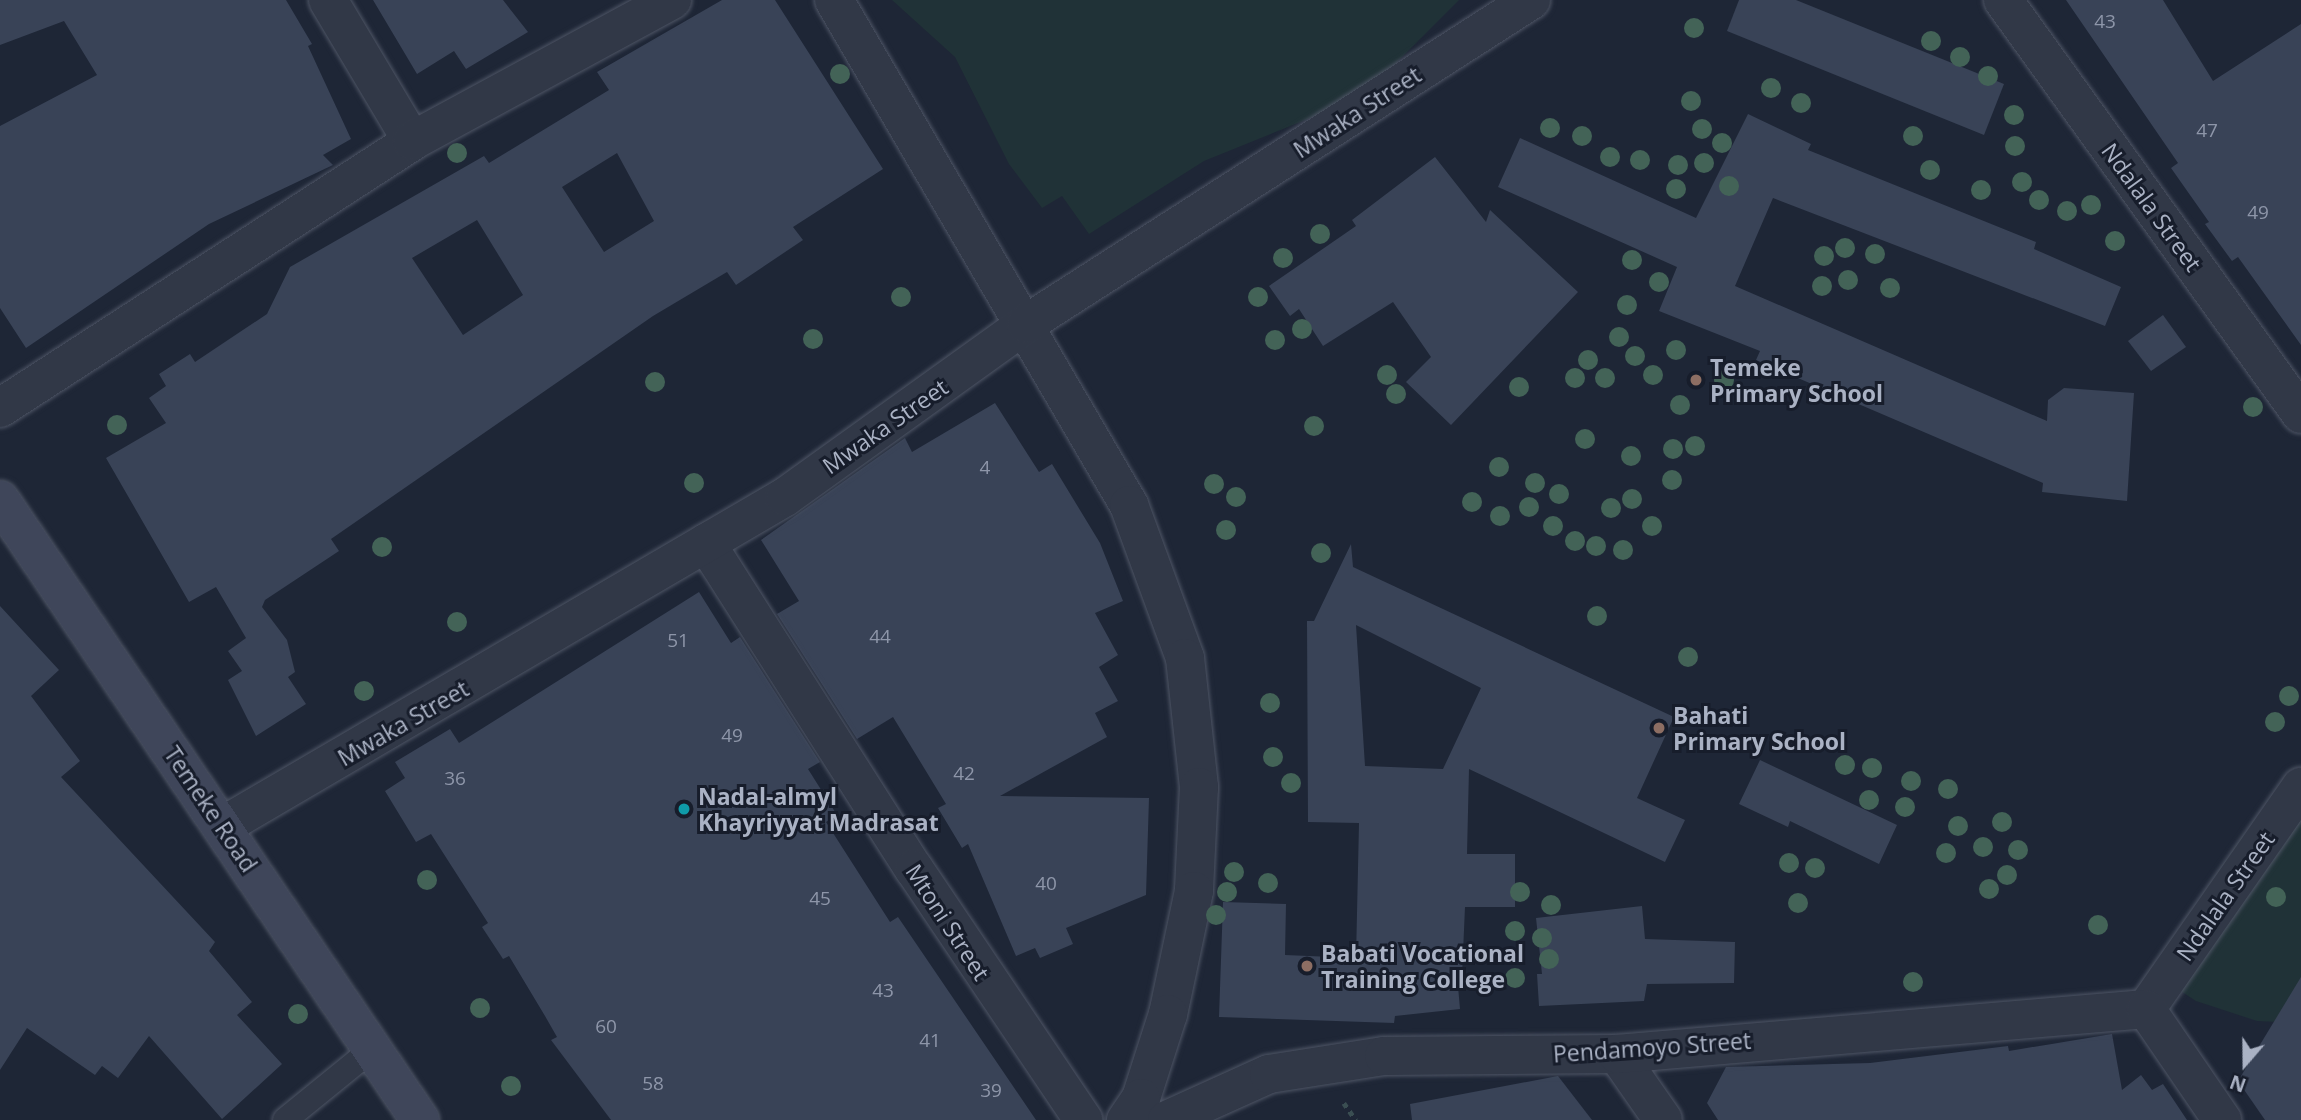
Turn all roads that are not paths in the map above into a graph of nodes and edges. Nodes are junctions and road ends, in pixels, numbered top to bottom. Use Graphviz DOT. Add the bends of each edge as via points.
graph roads {
  1 [pos="328,0"];
  2 [pos="673,0"];
  3 [pos="834,0"];
  4 [pos="1531,0"];
  5 [pos="2003,0"];
  6 [pos="412,141"];
  7 [pos="1026,324"];
  8 [pos="0,408"];
  9 [pos="2301,414"];
  10 [pos="0,500"];
  11 [pos="706,543"];
  12 [pos="2301,787"];
  13 [pos="223,826"];
  14 [pos="2147,1007"];
  15 [pos="371,1050"];
  16 [pos="1617,1054"];
  17 [pos="285,1120"];
  18 [pos="420,1120"];
  19 [pos="1083,1120"];
  20 [pos="1126,1120"];
  21 [pos="1167,1120"];
  22 [pos="1663,1120"];
  23 [pos="2222,1120"];
  1 -- 6 [label="street"];
  2 -- 6 [label="street"];
  3 -- 7 [label="street"];
  4 -- 7 [label="street, Mwaka Street"];
  5 -- 9 [label="street, Ndalala Street"];
  6 -- 8 [label="street"];
  7 -- 11 [label="street, Mwaka Street" via="785,496"];
  7 -- 20 [label="street" via="1129,505 1185,658 1199,787 1194,891 1168,1014 1141,1098"];
  10 -- 13 [label="street, Temeke Road"];
  11 -- 13 [label="street, Mwaka Street"];
  11 -- 19 [label="street, Mtoni Street" via="914,869"];
  12 -- 14 [label="street, Ndalala Street"];
  13 -- 15 [label="street, Temeke Road"];
  14 -- 16 [label="street, Pendamoyo Street"];
  14 -- 23 [label="street"];
  15 -- 17 [label="lane"];
  15 -- 18 [label="street, Temeke Road"];
  16 -- 21 [label="street, Pendamoyo Street" via="1384,1056 1318,1065 1269,1074"];
  16 -- 22 [label="street"];
}
